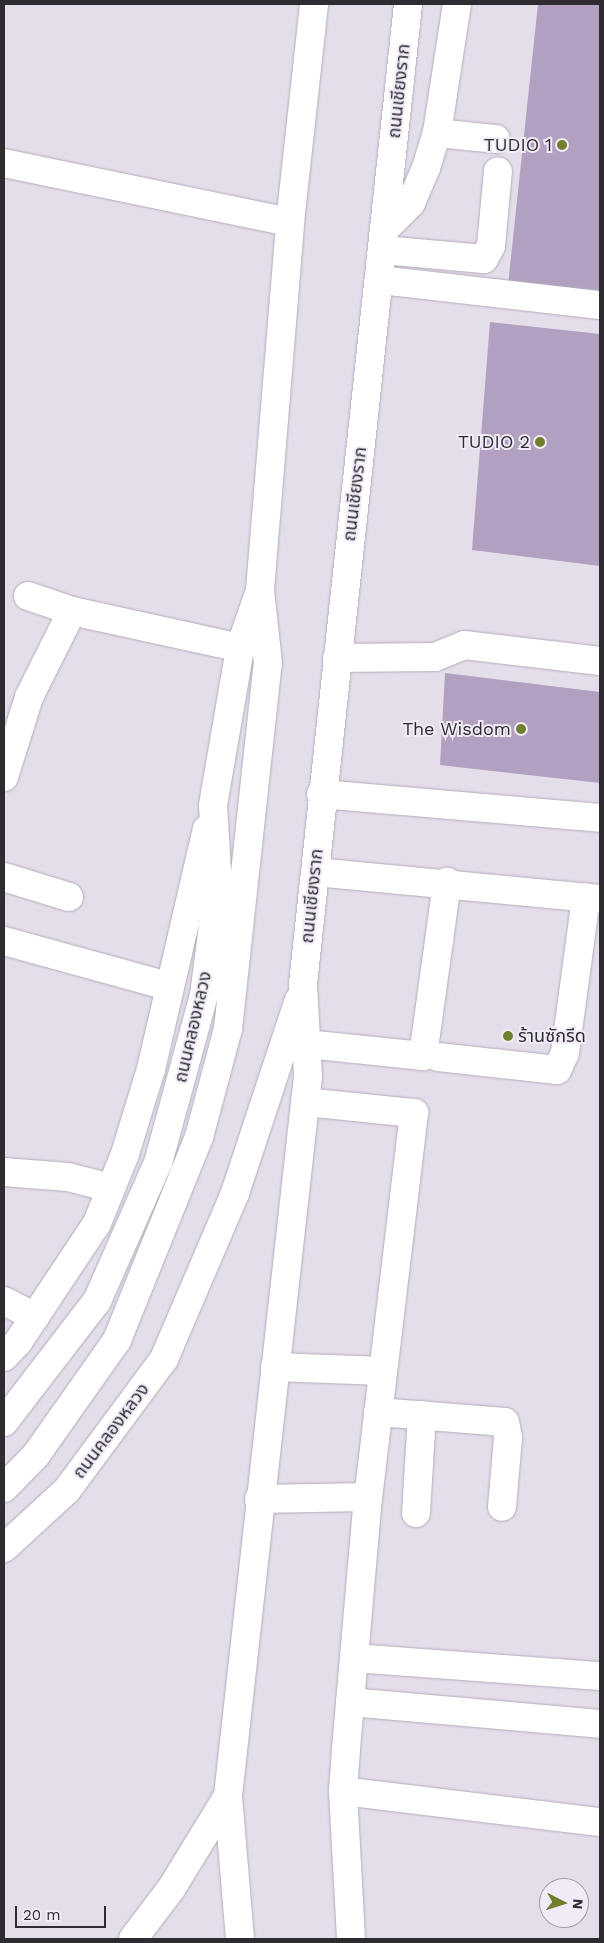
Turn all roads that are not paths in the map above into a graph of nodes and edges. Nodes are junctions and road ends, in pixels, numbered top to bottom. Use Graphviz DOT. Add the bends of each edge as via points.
graph roads {
  1 [pos="314,4"];
  2 [pos="408,4"];
  3 [pos="457,4"];
  4 [pos="437,133"];
  5 [pos="496,139"];
  6 [pos="9,164"];
  7 [pos="498,171"];
  8 [pos="290,222"];
  9 [pos="384,240"];
  10 [pos="380,280"];
  11 [pos="600,305"];
  12 [pos="260,590"];
  13 [pos="28,596"];
  14 [pos="72,611"];
  15 [pos="240,648"];
  16 [pos="338,658"];
  17 [pos="600,661"];
  18 [pos="4,778"];
  19 [pos="322,794"];
  20 [pos="213,805"];
  21 [pos="600,818"];
  22 [pos="315,872"];
  23 [pos="4,877"];
  24 [pos="447,882"];
  25 [pos="69,897"];
  26 [pos="593,898"];
  27 [pos="4,942"];
  28 [pos="303,984"];
  29 [pos="167,986"];
  30 [pos="307,1044"];
  31 [pos="438,1058"];
  32 [pos="305,1102"];
  33 [pos="4,1172"];
  34 [pos="111,1188"];
  35 [pos="4,1301"];
  36 [pos="35,1317"];
  37 [pos="4,1357"];
  38 [pos="275,1367"];
  39 [pos="383,1370"];
  40 [pos="378,1412"];
  41 [pos="422,1415"];
  42 [pos="4,1422"];
  43 [pos="4,1488"];
  44 [pos="368,1497"];
  45 [pos="259,1499"];
  46 [pos="502,1507"];
  47 [pos="416,1513"];
  48 [pos="4,1548"];
  49 [pos="354,1658"];
  50 [pos="600,1676"];
  51 [pos="350,1702"];
  52 [pos="600,1724"];
  53 [pos="343,1791"];
  54 [pos="228,1796"];
  55 [pos="600,1822"];
  56 [pos="133,1939"];
  57 [pos="240,1939"];
  58 [pos="351,1939"];
  1 -- 8 [label="main road"];
  2 -- 9 [label="main road, ถนนเชียงราก"];
  3 -- 4 [label="main road"];
  4 -- 5 [label="main road"];
  4 -- 9 [label="main road" via="412,203"];
  6 -- 8 [label="main road"];
  7 -- 9 [label="main road" via="491,246 484,259"];
  8 -- 12 [label="main road"];
  9 -- 10 [label="main road, ถนนเชียงราก"];
  10 -- 11 [label="main road"];
  10 -- 16 [label="main road, ถนนเชียงราก"];
  12 -- 15 [label="main road, ถนนคลองหลวง"];
  12 -- 43 [label="main road" via="268,663 228,1029 199,1137 117,1340 36,1455"];
  13 -- 14 [label="main road"];
  14 -- 15 [label="main road"];
  14 -- 18 [label="main road" via="29,697"];
  15 -- 20 [label="main road, ถนนคลองหลวง"];
  16 -- 17 [label="main road" via="435,657 464,645"];
  16 -- 19 [label="main road, ถนนเชียงราก"];
  19 -- 21 [label="main road"];
  19 -- 22 [label="main road, ถนนเชียงราก"];
  20 -- 29 [label="main road"];
  20 -- 42 [label="main road, ถนนคลองหลวง" via="218,887 204,995 158,1163 97,1301"];
  22 -- 24 [label="main road"];
  22 -- 28 [label="main road, ถนนเชียงราก"];
  23 -- 25 [label="main road"];
  24 -- 26 [label="main road"];
  24 -- 30 [label="main road" via="423,1056"];
  26 -- 31 [label="main road" via="565,1053 557,1070"];
  27 -- 29 [label="main road"];
  28 -- 30 [label="main road"];
  28 -- 48 [label="main road, ถนนคลองหลวง" via="235,1194 164,1359 67,1490"];
  29 -- 34 [label="main road" via="151,1069"];
  30 -- 32 [label="main road"];
  32 -- 38 [label="main road"];
  32 -- 39 [label="main road" via="414,1113"];
  33 -- 34 [label="main road" via="68,1177"];
  34 -- 36 [label="main road" via="97,1223"];
  35 -- 36 [label="main road"];
  36 -- 37 [label="main road"];
  38 -- 39 [label="main road"];
  38 -- 45 [label="main road"];
  39 -- 40 [label="main road"];
  40 -- 41 [label="main road"];
  40 -- 44 [label="main road"];
  41 -- 46 [label="main road" via="505,1422 508,1438"];
  41 -- 47 [label="main road"];
  44 -- 45 [label="main road"];
  44 -- 49 [label="main road"];
  45 -- 54 [label="main road"];
  49 -- 50 [label="main road"];
  49 -- 51 [label="main road"];
  51 -- 52 [label="main road"];
  51 -- 53 [label="main road"];
  53 -- 55 [label="main road"];
  53 -- 58 [label="main road"];
  54 -- 56 [label="main road" via="171,1888"];
  54 -- 57 [label="main road"];
}
